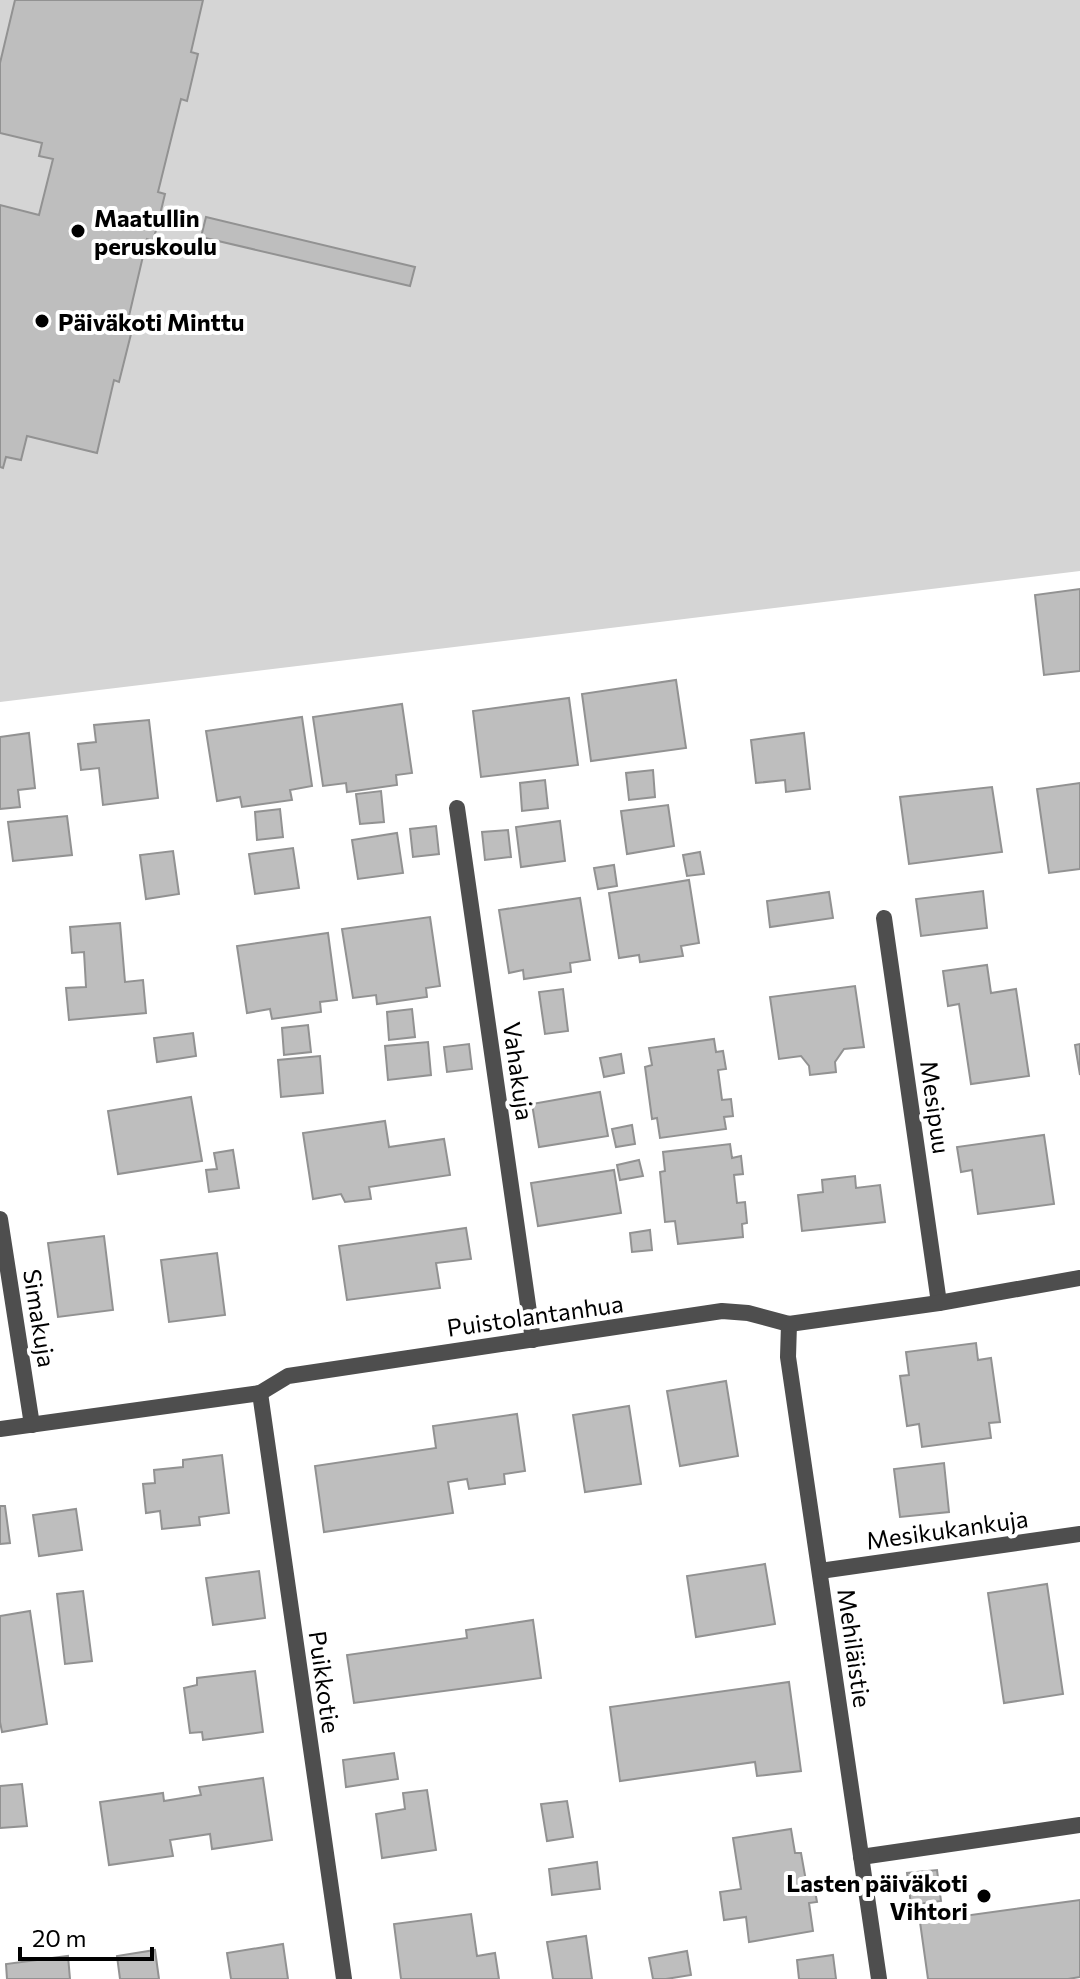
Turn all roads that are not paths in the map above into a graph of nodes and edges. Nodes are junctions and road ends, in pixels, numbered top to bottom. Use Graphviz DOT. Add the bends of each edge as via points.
graph roads {
  1 [pos="457,808"];
  2 [pos="884,918"];
  3 [pos="0,1219"];
  4 [pos="1080,1278"];
  5 [pos="939,1303"];
  6 [pos="789,1324"];
  7 [pos="533,1340"];
  8 [pos="260,1393"];
  9 [pos="32,1425"];
  10 [pos="0,1429"];
  11 [pos="1080,1534"];
  12 [pos="820,1571"];
  13 [pos="1080,1825"];
  14 [pos="861,1857"];
  15 [pos="344,1979"];
  16 [pos="879,1979"];
  1 -- 7 [label="street, Vahakuja"];
  2 -- 5 [label="street, Mesipuu"];
  3 -- 9 [label="street, Simakuja"];
  4 -- 5 [label="street, Puistolantanhua"];
  5 -- 6 [label="street, Puistolantanhua"];
  6 -- 7 [label="street, Puistolantanhua" via="722,1311"];
  6 -- 12 [label="street, Mehiläistie" via="788,1357"];
  7 -- 8 [label="street, Puistolantanhua" via="288,1376"];
  8 -- 9 [label="street, Puistolantanhua"];
  8 -- 15 [label="street, Puikkotie"];
  9 -- 10 [label="street, Puistolantanhua"];
  11 -- 12 [label="street, Mesikukankuja"];
  12 -- 14 [label="street, Mehiläistie"];
  13 -- 14 [label="street"];
  14 -- 16 [label="street, Mehiläistie"];
}
